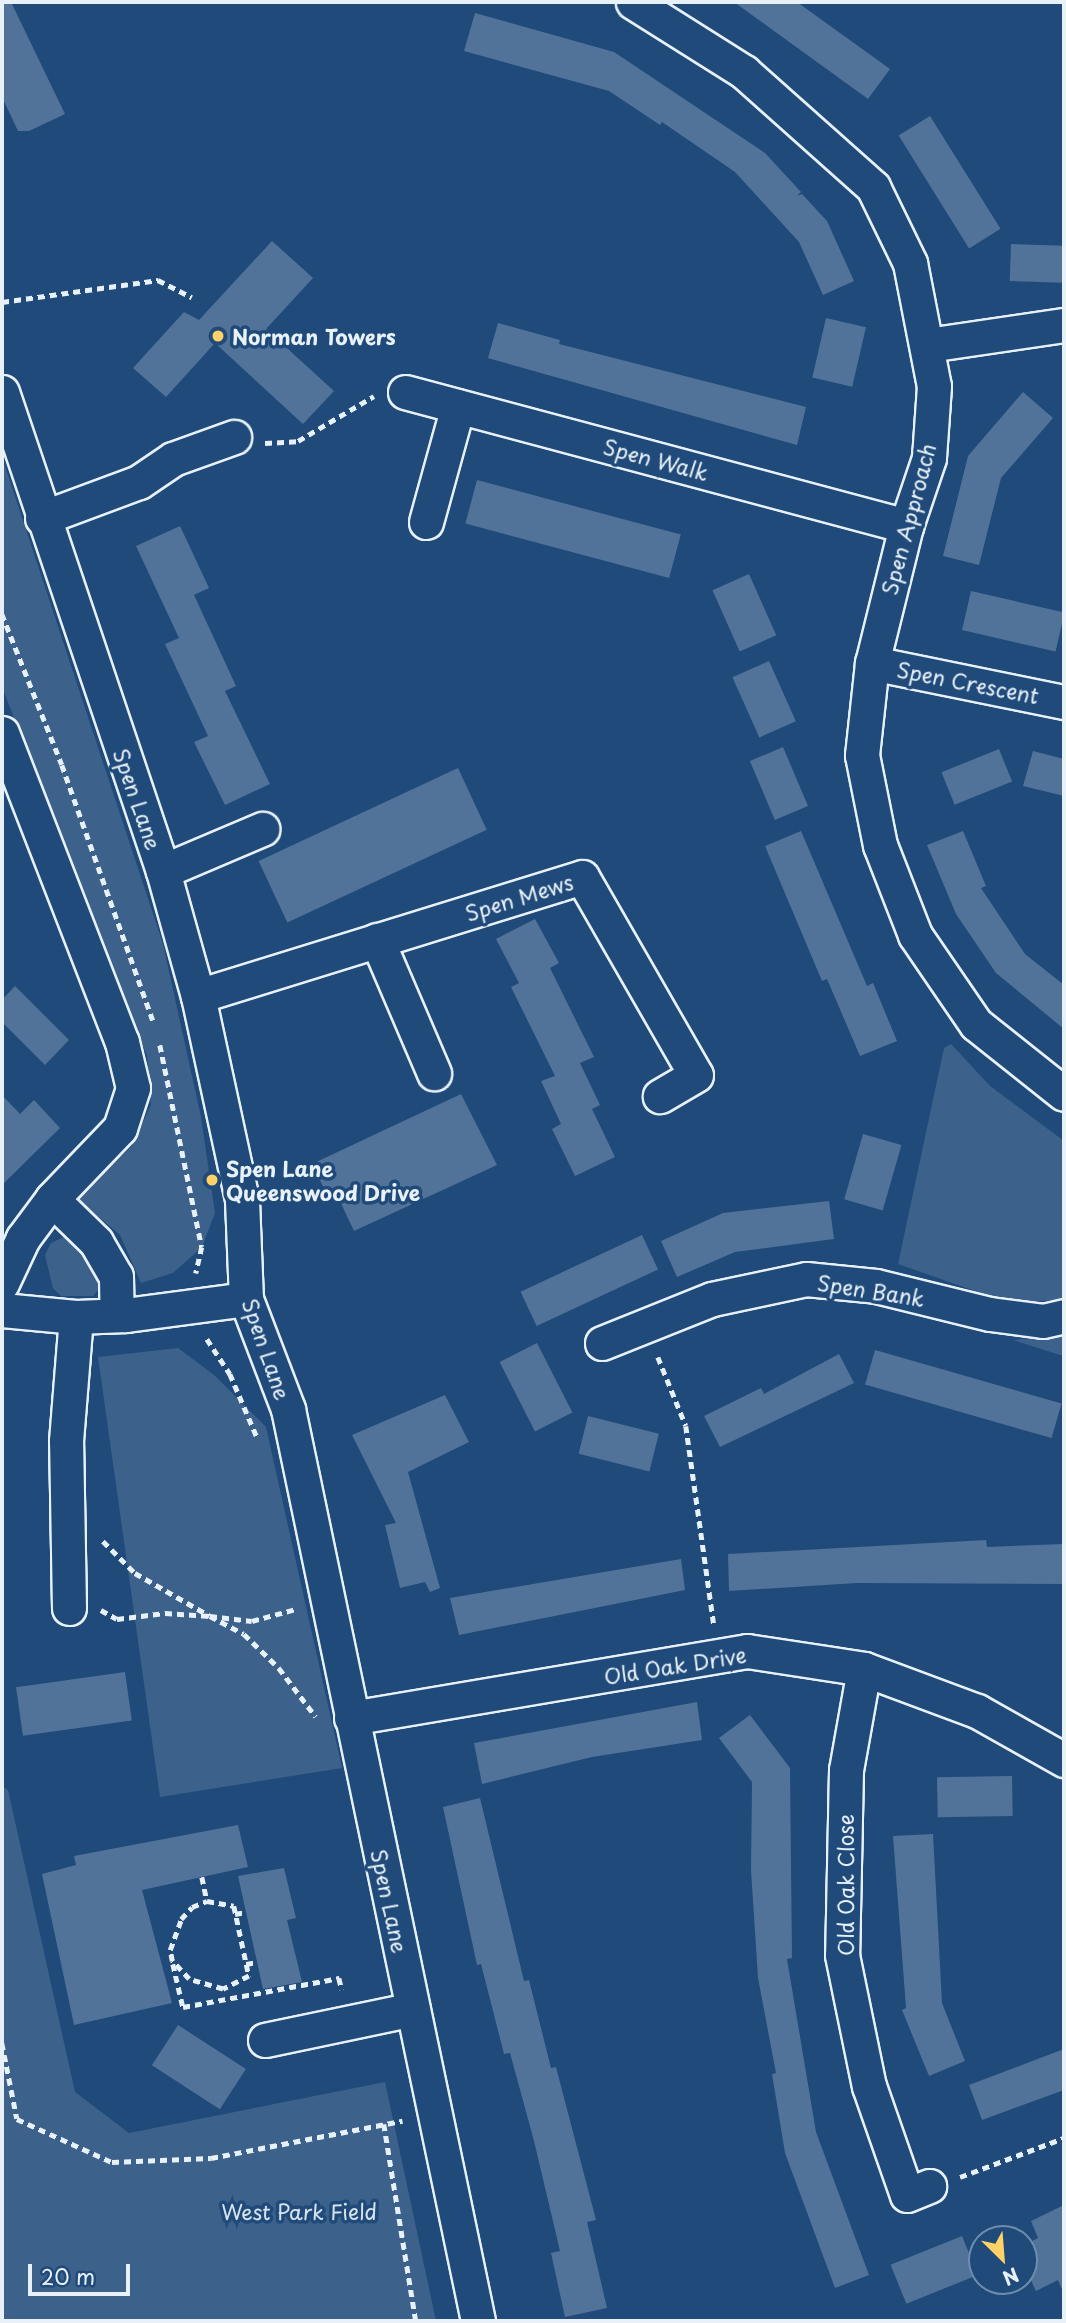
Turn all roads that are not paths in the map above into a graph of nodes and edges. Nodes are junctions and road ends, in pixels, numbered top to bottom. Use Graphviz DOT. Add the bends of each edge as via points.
graph roads {
  1 [pos="633,2"];
  2 [pos="1064,325"];
  3 [pos="928,345"];
  4 [pos="405,391"];
  5 [pos="2,392"];
  6 [pos="458,406"];
  7 [pos="234,437"];
  8 [pos="42,518"];
  9 [pos="426,522"];
  10 [pos="906,526"];
  11 [pos="872,663"];
  12 [pos="1064,702"];
  13 [pos="2,733"];
  14 [pos="262,829"];
  15 [pos="163,871"];
  16 [pos="377,940"];
  17 [pos="198,996"];
  18 [pos="434,1073"];
  19 [pos="1064,1094"];
  20 [pos="660,1096"];
  21 [pos="52,1199"];
  22 [pos="2,1283"];
  23 [pos="246,1298"];
  24 [pos="2,1310"];
  25 [pos="117,1315"];
  26 [pos="1064,1316"];
  27 [pos="76,1317"];
  28 [pos="602,1343"];
  29 [pos="80,1607"];
  30 [pos="864,1669"];
  31 [pos="351,1718"];
  32 [pos="1064,1760"];
  33 [pos="413,2009"];
  34 [pos="265,2040"];
  35 [pos="929,2186"];
  36 [pos="478,2321"];
  1 -- 3 [label="street, Spen Approach" via="744,72 873,187 911,263"];
  2 -- 3 [label="street"];
  3 -- 10 [label="street, Spen Approach" via="934,386 929,458"];
  4 -- 6 [label="street, Spen Walk"];
  5 -- 8 [label="street, Spen Lane"];
  6 -- 9 [label="street"];
  6 -- 10 [label="street, Spen Walk"];
  7 -- 8 [label="street" via="173,460 139,482"];
  8 -- 15 [label="street, Spen Lane"];
  10 -- 11 [label="street, Spen Approach"];
  11 -- 12 [label="street, Spen Crescent"];
  11 -- 19 [label="street, Spen Approach" via="862,755 880,845 915,935 976,1024"];
  13 -- 21 [label="street" via="122,1042 133,1088 120,1128"];
  14 -- 15 [label="street"];
  15 -- 17 [label="street, Spen Lane"];
  16 -- 17 [label="street, Spen Mews"];
  16 -- 18 [label="street"];
  16 -- 20 [label="street, Spen Mews" via="582,877 696,1074"];
  17 -- 23 [label="street, Spen Lane" via="242,1200"];
  21 -- 22 [label="street" via="23,1238"];
  21 -- 25 [label="street" via="96,1241 116,1276"];
  23 -- 25 [label="street" via="189,1310"];
  23 -- 31 [label="street, Spen Lane" via="288,1409"];
  24 -- 27 [label="street"];
  25 -- 27 [label="street"];
  26 -- 28 [label="street, Spen Bank" via="1043,1321 990,1314 876,1286 806,1279 712,1299"];
  27 -- 29 [label="street" via="66,1441"];
  30 -- 31 [label="street, Old Oak Drive" via="747,1651"];
  30 -- 32 [label="street, Old Oak Drive" via="977,1711"];
  30 -- 35 [label="street, Old Oak Close" via="846,1770 842,1955 869,2086 907,2195"];
  31 -- 33 [label="street, Spen Lane"];
  33 -- 34 [label="street"];
  33 -- 36 [label="street, Spen Lane"];
}
